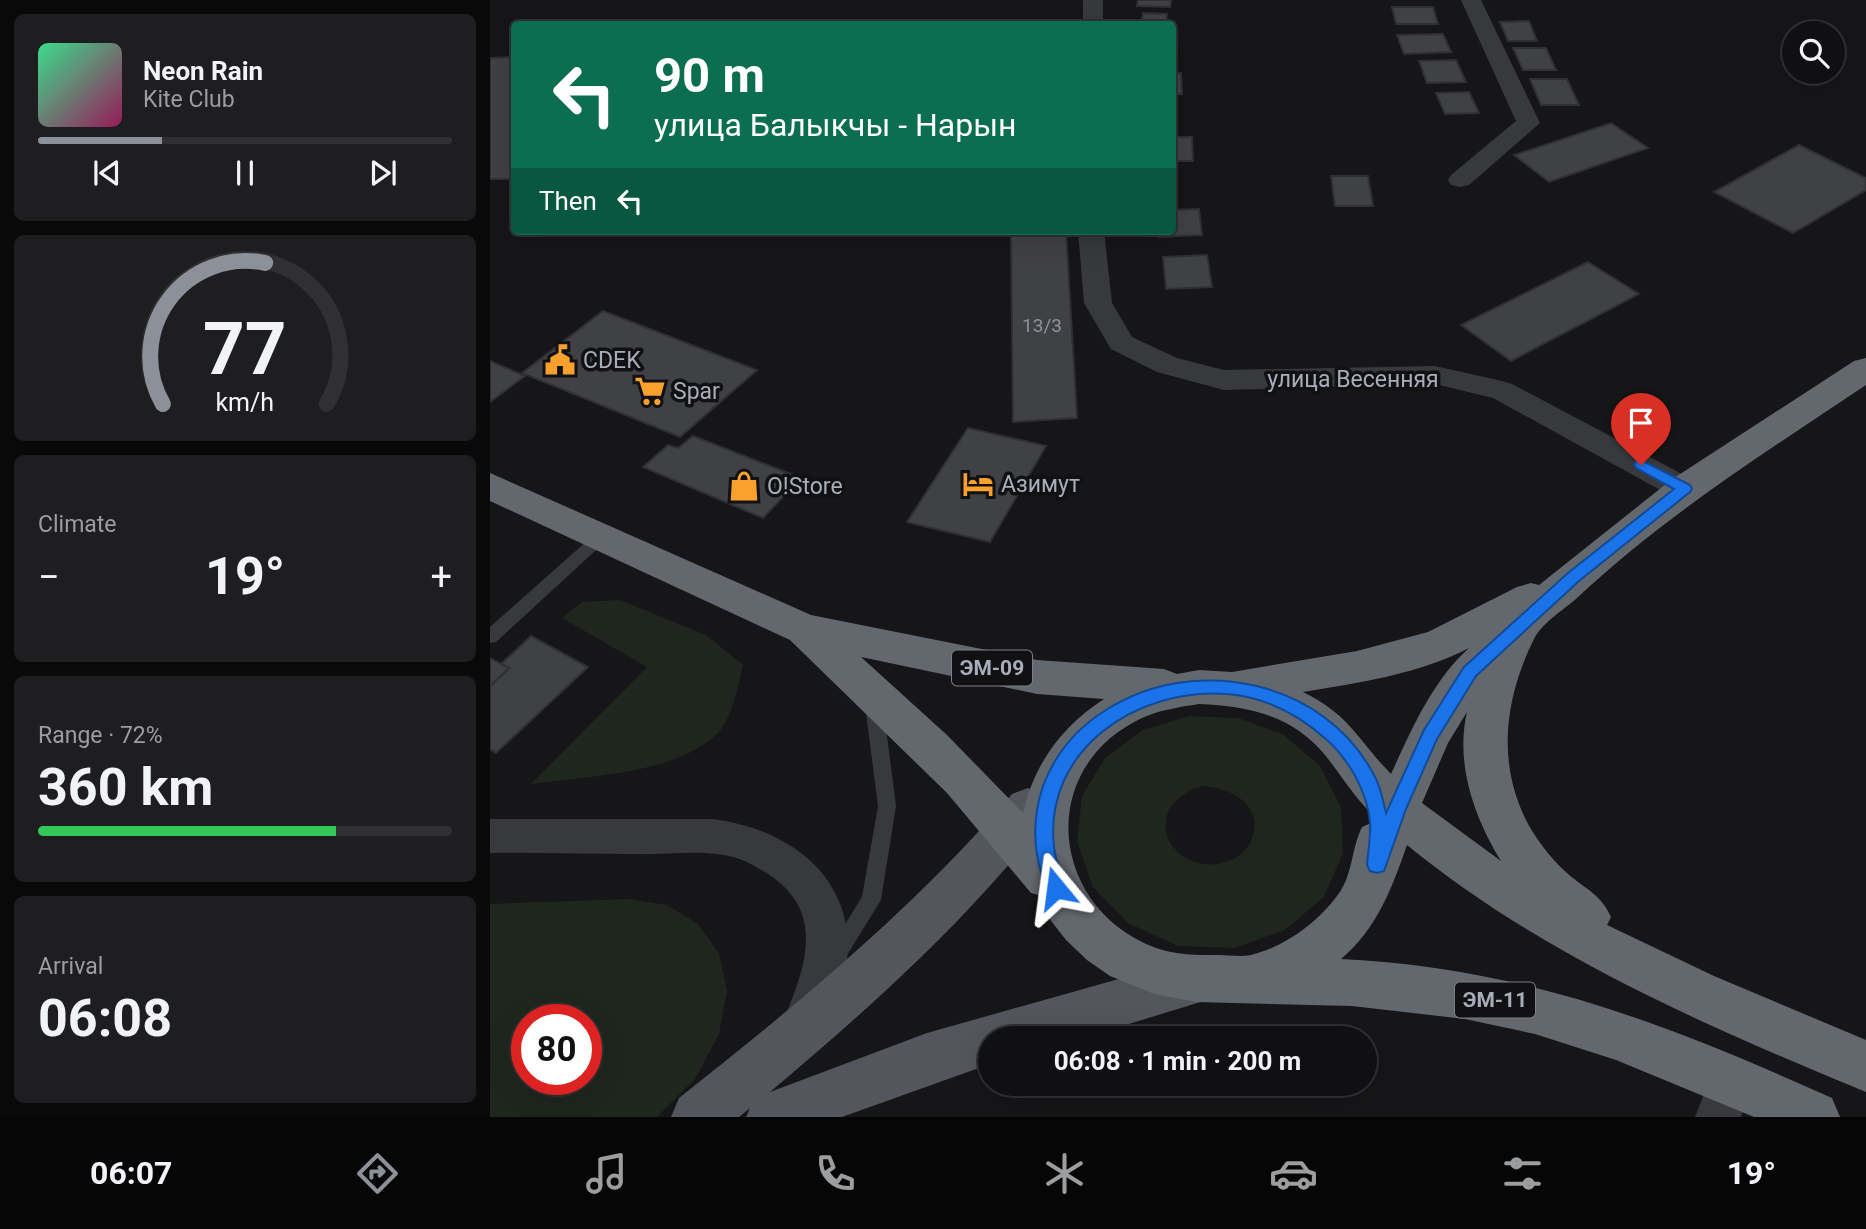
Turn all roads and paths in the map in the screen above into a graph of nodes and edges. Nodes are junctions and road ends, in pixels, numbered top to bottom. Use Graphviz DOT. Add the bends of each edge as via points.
graph roads {
  1 [pos="1093,0"];
  2 [pos="1471,0"];
  3 [pos="1093,21"];
  4 [pos="1460,180"];
  5 [pos="1091,235"];
  6 [pos="1866,369"];
  7 [pos="490,486"];
  8 [pos="1685,489"];
  9 [pos="602,536"];
  10 [pos="1574,577"];
  11 [pos="1518,628"];
  12 [pos="804,629"];
  13 [pos="490,637"];
  14 [pos="1184,687"];
  15 [pos="1228,687"];
  16 [pos="872,692"];
  17 [pos="1058,770"];
  18 [pos="1382,795"];
  19 [pos="1012,828"];
  20 [pos="490,836"];
  21 [pos="1056,888"];
  22 [pos="824,973"];
  23 [pos="1657,974"];
  24 [pos="1223,979"];
  25 [pos="1042,1026"];
  26 [pos="795,1038"];
  27 [pos="978,1044"];
  28 [pos="1866,1066"];
  29 [pos="1725,1098"];
  30 [pos="698,1117"];
  31 [pos="773,1117"];
  32 [pos="1813,1117"];
  1 -- 3 [label="street"];
  2 -- 4 [label="street" via="1528,123"];
  5 -- 8 [label="street, улица Весенняя" via="1098,303 1121,343 1167,365 1224,380 1436,375 1502,391"];
  6 -- 8 [label="highway, ЭМ-11"];
  7 -- 9 [label="highway, ЭМ-09"];
  8 -- 10 [label="highway, ЭМ-11"];
  9 -- 12 [label="highway, ЭМ-09"];
  9 -- 13 [label="lane"];
  10 -- 11 [label="highway, ЭМ-11"];
  10 -- 15 [label="highway, ЭМ-11" via="1439,645 1357,667"];
  11 -- 18 [label="highway, ЭМ-11" via="1470,672 1430,735"];
  11 -- 23 [label="highway, ЭМ-11" via="1492,699 1484,746 1493,794 1514,842 1549,887"];
  12 -- 14 [label="highway, ЭМ-09" via="1037,677"];
  12 -- 16 [label="highway, ЭМ-09"];
  14 -- 15 [label="highway, ЭМ-11"];
  14 -- 17 [label="highway, ЭМ-11" via="1133,702 1089,730"];
  15 -- 18 [label="highway, ЭМ-11" via="1272,697 1312,716 1345,745"];
  16 -- 19 [label="highway, ЭМ-09"];
  16 -- 22 [label="lane" via="887,806 871,900"];
  17 -- 19 [label="main road"];
  17 -- 21 [label="highway, ЭМ-11" via="1045,807 1044,848"];
  18 -- 23 [label="highway, ЭМ-11" via="1462,860 1535,909"];
  18 -- 24 [label="highway, ЭМ-11" via="1377,865 1360,906 1331,939 1292,964"];
  19 -- 21 [label="highway, ЭМ-09"];
  19 -- 26 [label="main road" via="883,960"];
  20 -- 22 [label="street" via="681,836 733,840 773,855 804,877 824,910 830,950"];
  21 -- 24 [label="highway, ЭМ-11" via="1079,922 1112,951 1154,971"];
  22 -- 26 [label="street" via="820,994"];
  23 -- 28 [label="highway, ЭМ-11"];
  24 -- 25 [label="main road"];
  24 -- 29 [label="highway, ЭМ-11" via="1405,985 1492,999 1587,1024 1680,1057"];
  26 -- 30 [label="main road"];
  27 -- 31 [label="main road"];
  29 -- 32 [label="highway, ЭМ-11"];
}
